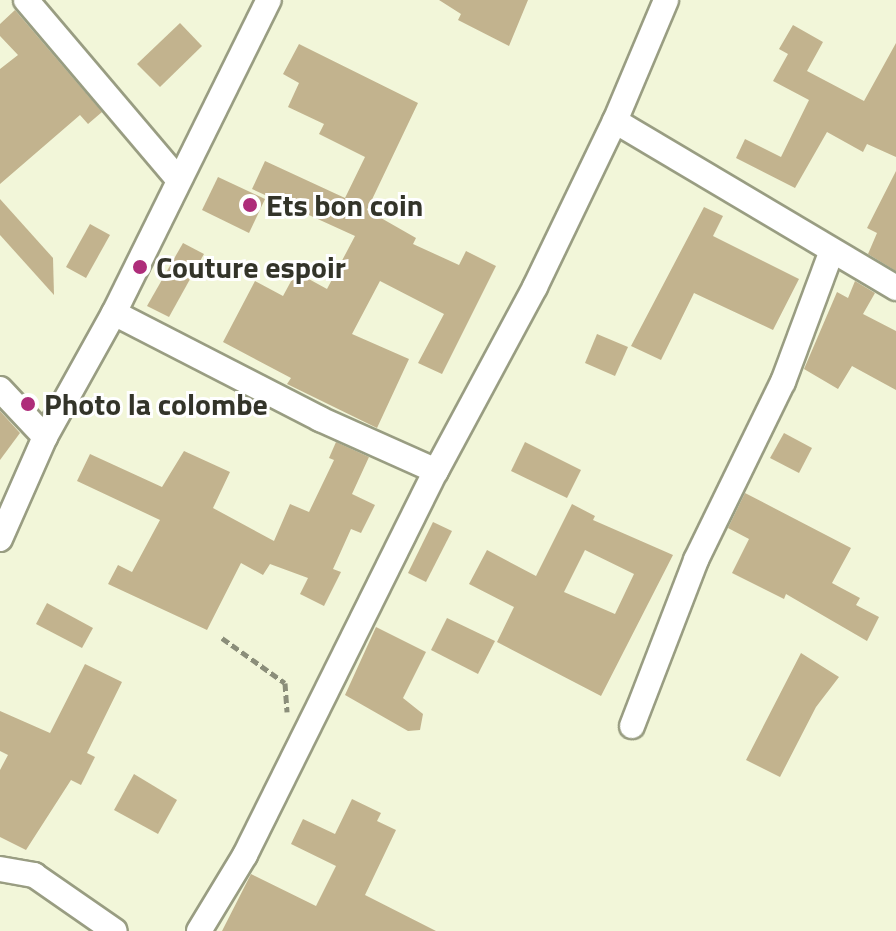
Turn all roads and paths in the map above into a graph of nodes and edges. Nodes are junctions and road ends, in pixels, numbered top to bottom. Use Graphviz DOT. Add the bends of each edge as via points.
graph roads {
  1 [pos="26,0"];
  2 [pos="269,0"];
  3 [pos="666,0"];
  4 [pos="615,121"];
  5 [pos="177,178"];
  6 [pos="831,253"];
  7 [pos="896,288"];
  8 [pos="114,313"];
  9 [pos="0,389"];
  10 [pos="45,437"];
  11 [pos="436,471"];
  12 [pos="0,539"];
  13 [pos="222,638"];
  14 [pos="632,726"];
  15 [pos="298,743"];
  16 [pos="0,869"];
  17 [pos="115,931"];
  18 [pos="199,931"];
  1 -- 5 [label="street"];
  2 -- 5 [label="street"];
  3 -- 4 [label="street"];
  4 -- 6 [label="street"];
  4 -- 11 [label="street"];
  5 -- 8 [label="street"];
  6 -- 7 [label="street"];
  6 -- 14 [label="street" via="783,382 696,560"];
  8 -- 10 [label="street"];
  8 -- 11 [label="street" via="320,419"];
  9 -- 10 [label="street"];
  10 -- 12 [label="street"];
  11 -- 15 [label="street"];
  13 -- 15 [label="path" via="285,683 287,716"];
  15 -- 18 [label="street" via="245,855"];
  16 -- 17 [label="street" via="34,875"];
}
